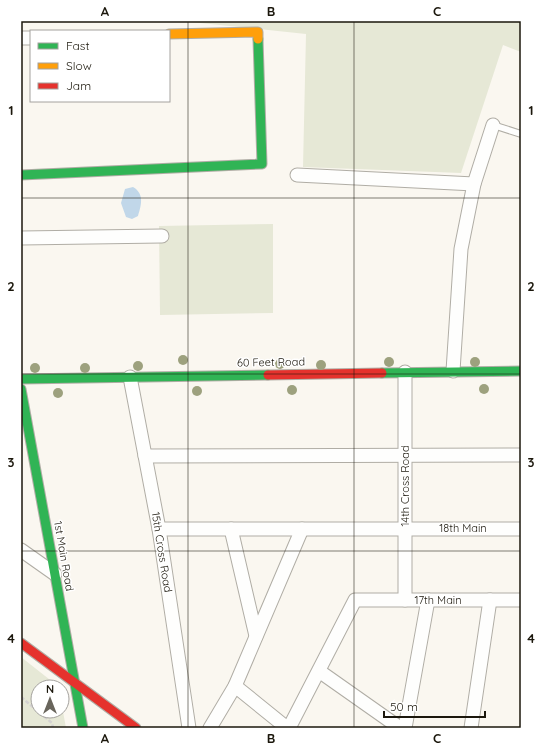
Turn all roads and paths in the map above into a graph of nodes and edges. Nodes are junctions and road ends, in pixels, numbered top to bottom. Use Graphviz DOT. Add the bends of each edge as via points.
graph roads {
  1 [pos="170,34"];
  2 [pos="493,125"];
  3 [pos="521,134"];
  4 [pos="21,175"];
  5 [pos="298,175"];
  6 [pos="474,184"];
  7 [pos="162,236"];
  8 [pos="21,238"];
  9 [pos="452,371"];
  10 [pos="521,371"];
  11 [pos="404,372"];
  12 [pos="130,377"];
  13 [pos="21,379"];
  14 [pos="21,389"];
  15 [pos="405,455"];
  16 [pos="521,455"];
  17 [pos="145,456"];
  18 [pos="405,528"];
  19 [pos="159,529"];
  20 [pos="231,529"];
  21 [pos="302,529"];
  22 [pos="521,529"];
  23 [pos="21,550"];
  24 [pos="56,574"];
  25 [pos="405,600"];
  26 [pos="428,600"];
  27 [pos="490,600"];
  28 [pos="521,600"];
  29 [pos="256,636"];
  30 [pos="21,643"];
  31 [pos="319,671"];
  32 [pos="74,684"];
  33 [pos="235,686"];
  34 [pos="21,697"];
  35 [pos="53,728"];
  36 [pos="83,728"];
  37 [pos="136,728"];
  38 [pos="189,728"];
  39 [pos="210,728"];
  40 [pos="288,728"];
  41 [pos="400,728"];
  42 [pos="405,728"];
  43 [pos="471,728"];
  1 -- 4 [label="street" via="258,32 262,164"];
  2 -- 3 [label="lane"];
  2 -- 6 [label="street"];
  5 -- 6 [label="street"];
  6 -- 9 [label="street" via="461,249"];
  7 -- 8 [label="street"];
  9 -- 10 [label="street, 60 Feet Road"];
  9 -- 11 [label="street, 60 Feet Road"];
  11 -- 12 [label="street, 60 Feet Road"];
  11 -- 15 [label="street, 14th Cross Road"];
  12 -- 13 [label="street, 60 Feet Road"];
  12 -- 17 [label="street, 15th Cross Road"];
  14 -- 24 [label="street, 1st Main Road"];
  15 -- 16 [label="street"];
  15 -- 17 [label="street"];
  15 -- 18 [label="street, 14th Cross Road"];
  17 -- 19 [label="street, 15th Cross Road"];
  18 -- 21 [label="street, 18th Main"];
  18 -- 22 [label="street, 18th Main"];
  18 -- 25 [label="street, 14th Cross Road"];
  19 -- 20 [label="street, 18th Main"];
  19 -- 38 [label="street, 15th Cross Road"];
  20 -- 21 [label="street, 18th Main"];
  20 -- 29 [label="street"];
  21 -- 29 [label="street"];
  23 -- 24 [label="street"];
  24 -- 32 [label="street, 1st Main Road"];
  25 -- 26 [label="street, 17th Main"];
  25 -- 31 [label="street, 17th Main" via="356,600"];
  26 -- 27 [label="street, 17th Main"];
  26 -- 42 [label="street"];
  27 -- 28 [label="street, 17th Main"];
  27 -- 43 [label="street"];
  29 -- 33 [label="street"];
  30 -- 32 [label="street"];
  31 -- 40 [label="street"];
  31 -- 41 [label="street"];
  32 -- 36 [label="street, 1st Main Road"];
  32 -- 37 [label="street"];
  33 -- 39 [label="street"];
  33 -- 40 [label="street"];
  34 -- 35 [label="path" via="52,723"];
}
